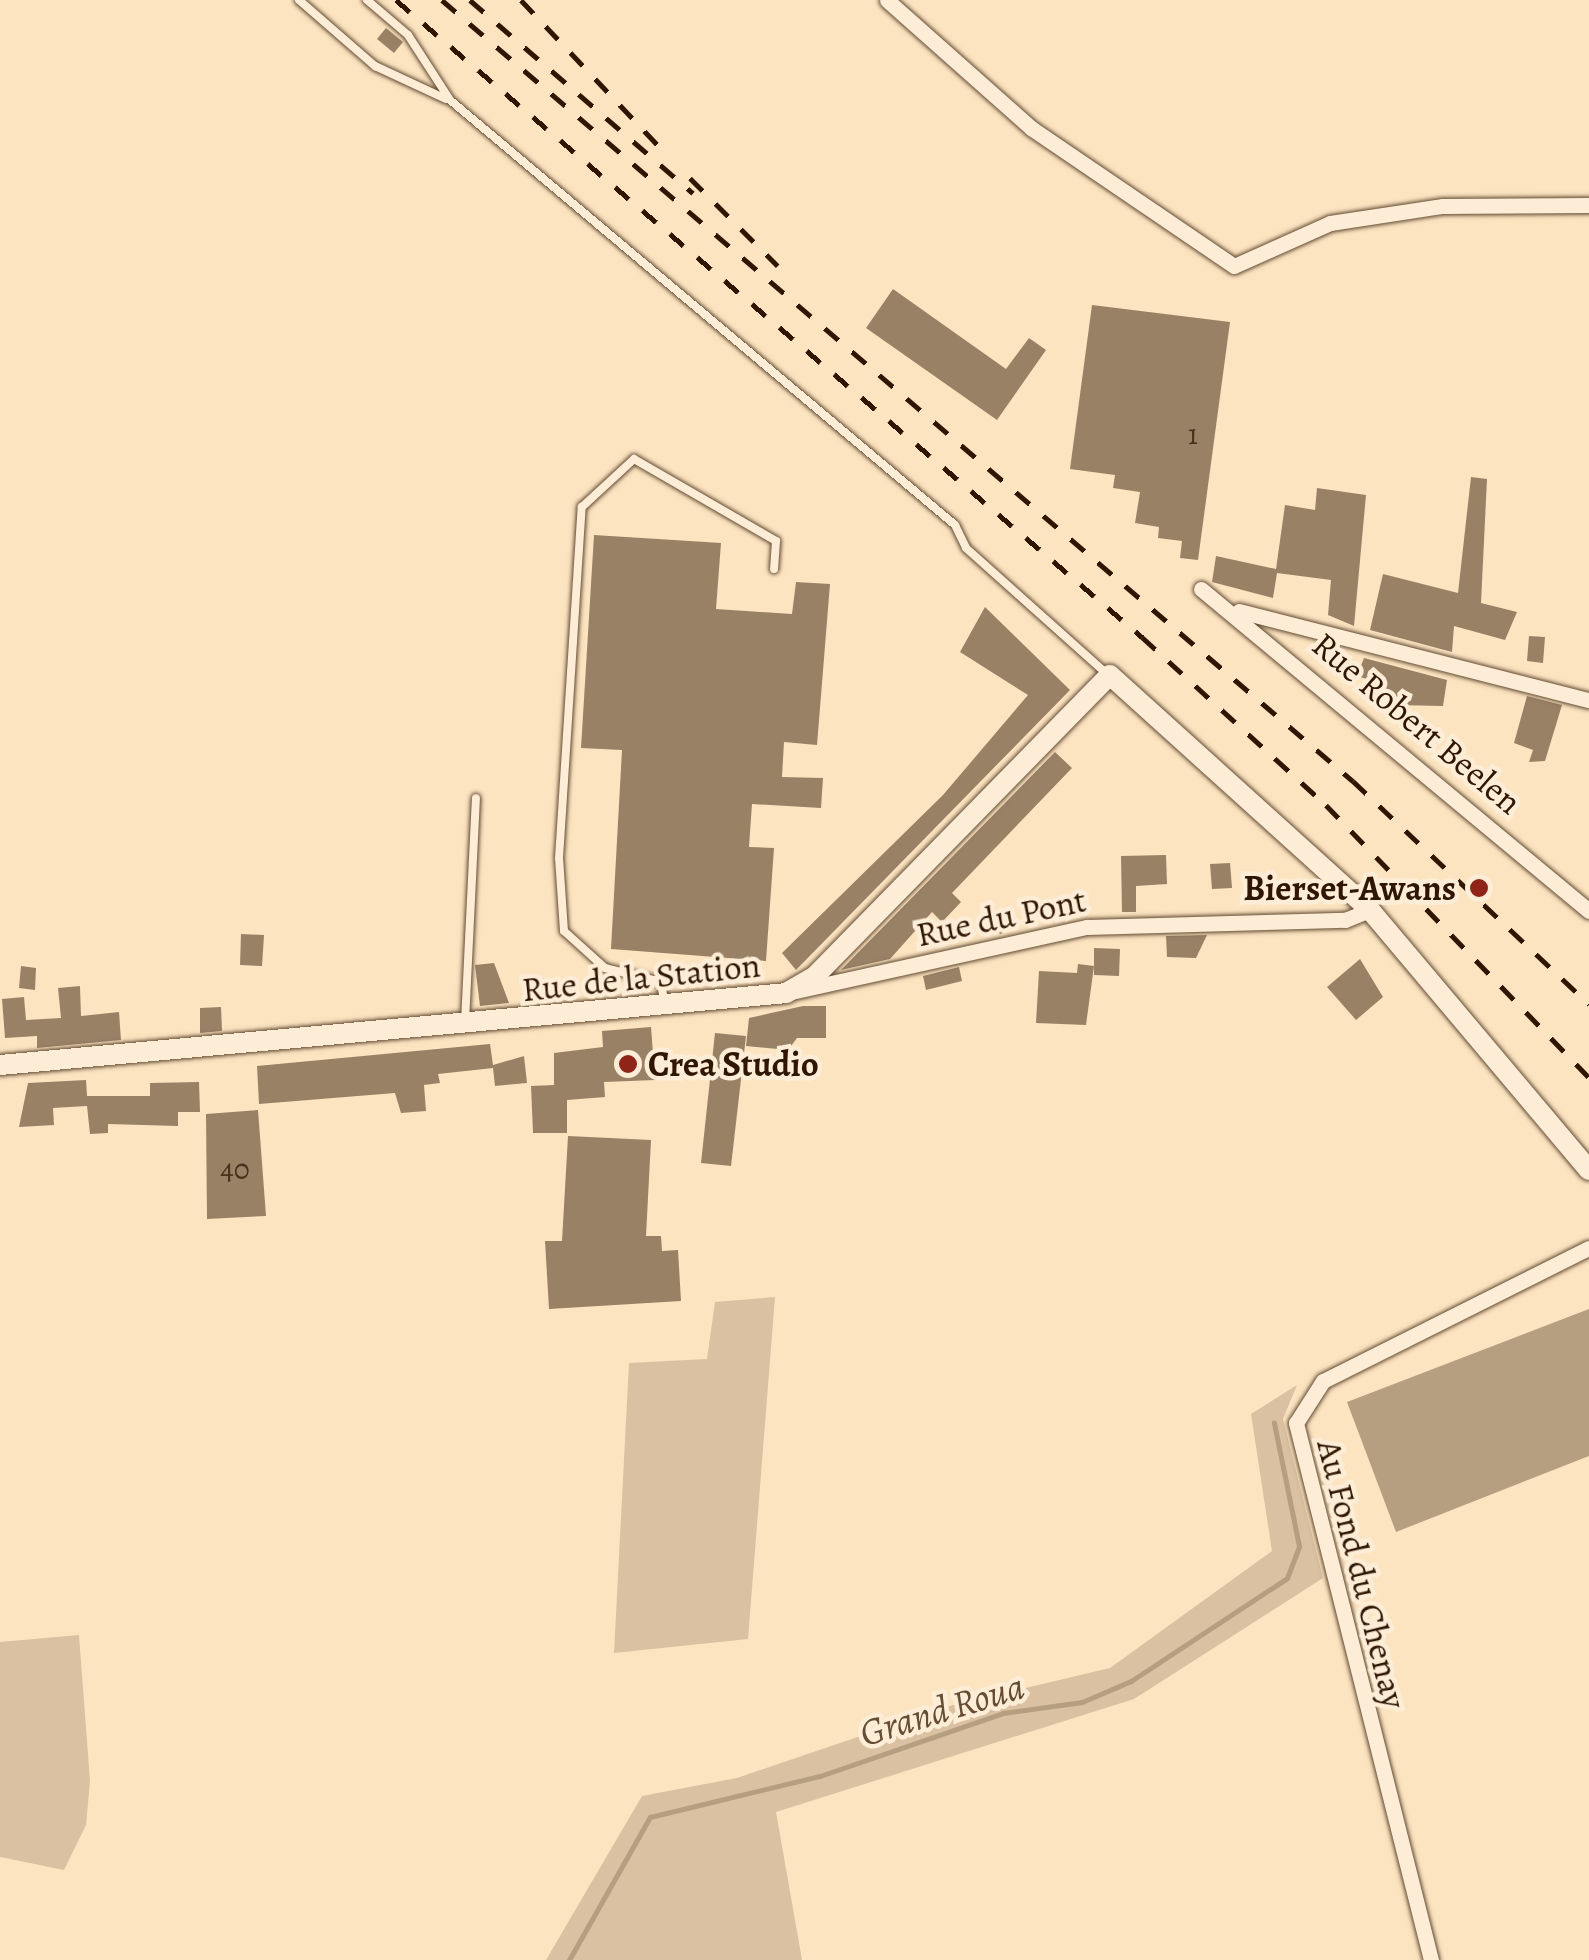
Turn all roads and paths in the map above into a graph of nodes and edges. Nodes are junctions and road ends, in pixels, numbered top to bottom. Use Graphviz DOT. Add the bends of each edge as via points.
graph roads {
  1 [pos="299,0"];
  2 [pos="367,0"];
  3 [pos="887,0"];
  4 [pos="450,100"];
  5 [pos="1589,204"];
  6 [pos="774,569"];
  7 [pos="1201,589"];
  8 [pos="1234,610"];
  9 [pos="1110,676"];
  10 [pos="1589,700"];
  11 [pos="476,798"];
  12 [pos="1370,910"];
  13 [pos="1589,912"];
  14 [pos="786,994"];
  15 [pos="666,1010"];
  16 [pos="465,1027"];
  17 [pos="0,1065"];
  18 [pos="1589,1170"];
  19 [pos="1589,1248"];
  20 [pos="1431,1960"];
  1 -- 4 [label="lane" via="376,66"];
  2 -- 4 [label="lane" via="408,35"];
  3 -- 5 [label="street" via="1031,128 1234,266 1330,223 1443,206"];
  4 -- 9 [label="lane" via="955,524 966,548"];
  6 -- 15 [label="lane" via="776,541 634,458 582,507 560,840 564,931 605,968 661,982"];
  7 -- 8 [label="street, Rue Robert Beelen"];
  8 -- 10 [label="street"];
  8 -- 13 [label="street, Rue Robert Beelen"];
  9 -- 12 [label="street"];
  9 -- 14 [label="street, Rue de la Station" via="815,976"];
  11 -- 16 [label="lane"];
  12 -- 14 [label="street, Rue du Pont" via="1345,920 1088,927"];
  12 -- 18 [label="street"];
  14 -- 15 [label="street, Rue de la Station"];
  15 -- 16 [label="street, Rue de la Station"];
  16 -- 17 [label="street, Rue de la Station"];
  19 -- 20 [label="street, Au Fond du Chenay" via="1323,1381 1296,1424"];
}
